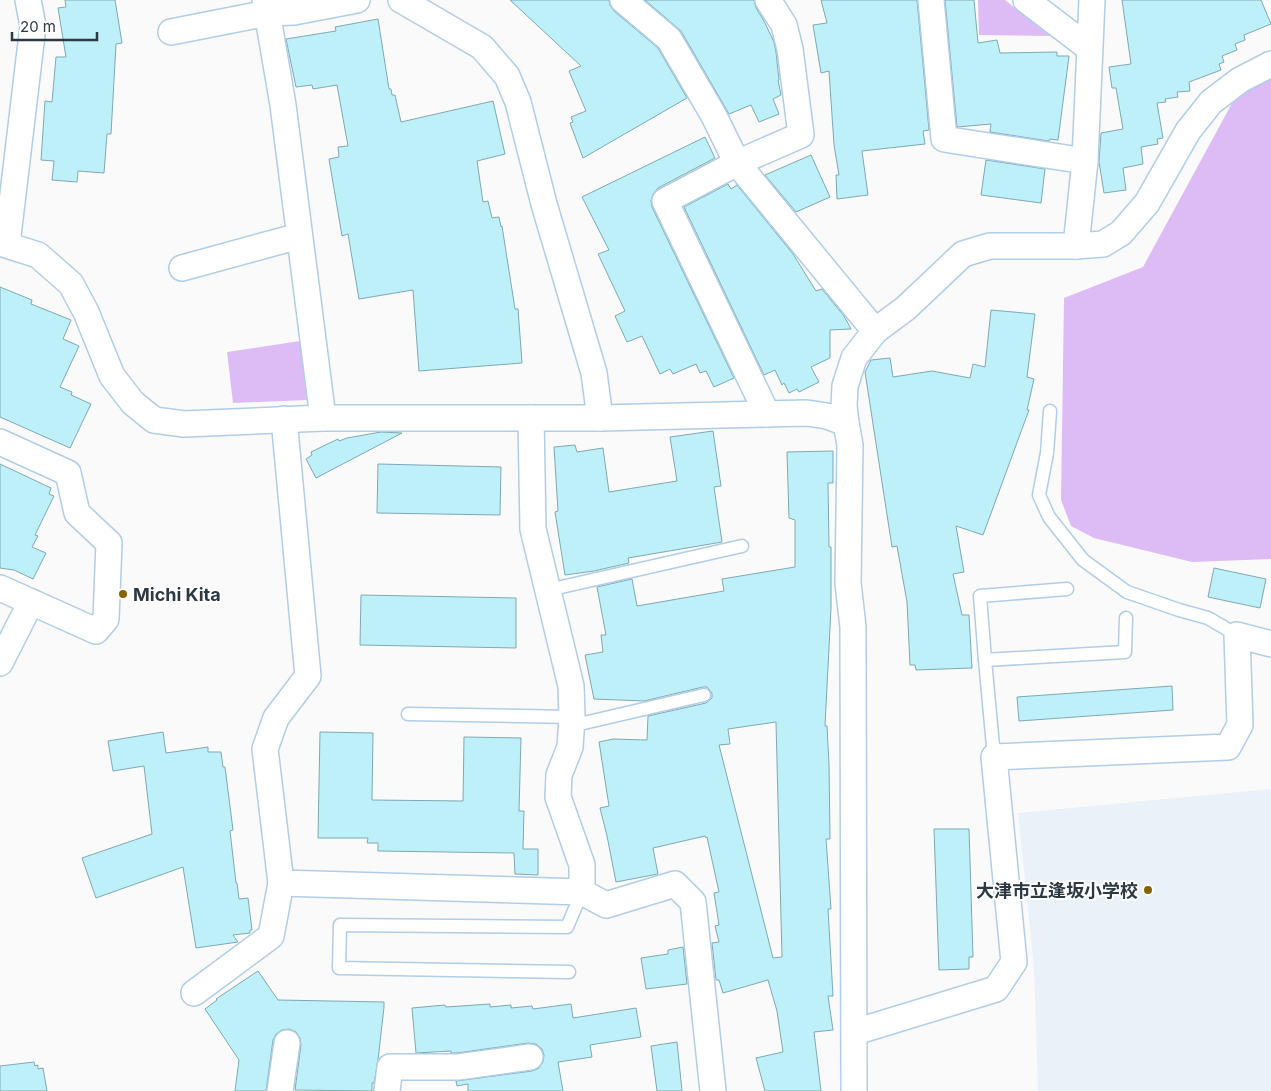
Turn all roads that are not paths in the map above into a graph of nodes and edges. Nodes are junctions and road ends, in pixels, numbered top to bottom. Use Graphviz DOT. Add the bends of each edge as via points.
graph roads {
  1 [pos="28,0"];
  2 [pos="357,0"];
  3 [pos="400,0"];
  4 [pos="623,0"];
  5 [pos="768,0"];
  6 [pos="931,0"];
  7 [pos="1026,0"];
  8 [pos="1092,0"];
  9 [pos="266,6"];
  10 [pos="171,32"];
  11 [pos="1089,48"];
  12 [pos="1271,64"];
  13 [pos="1086,161"];
  14 [pos="738,163"];
  15 [pos="299,236"];
  16 [pos="4,244"];
  17 [pos="1076,246"];
  18 [pos="182,268"];
  19 [pos="875,330"];
  20 [pos="1050,410"];
  21 [pos="767,414"];
  22 [pos="323,418"];
  23 [pos="531,418"];
  24 [pos="600,418"];
  25 [pos="284,419"];
  26 [pos="846,423"];
  27 [pos="0,442"];
  28 [pos="742,546"];
  29 [pos="0,588"];
  30 [pos="1067,589"];
  31 [pos="548,590"];
  32 [pos="30,602"];
  33 [pos="1126,618"];
  34 [pos="1238,635"];
  35 [pos="1271,644"];
  36 [pos="985,660"];
  37 [pos="0,664"];
  38 [pos="704,695"];
  39 [pos="408,714"];
  40 [pos="572,722"];
  41 [pos="994,757"];
  42 [pos="281,884"];
  43 [pos="582,892"];
  44 [pos="569,972"];
  45 [pos="194,993"];
  46 [pos="855,1032"];
  47 [pos="287,1043"];
  48 [pos="530,1057"];
  49 [pos="280,1091"];
  50 [pos="387,1091"];
  51 [pos="713,1091"];
  52 [pos="854,1091"];
  1 -- 16 [label="street" via="33,26"];
  2 -- 9 [label="street" via="294,12"];
  3 -- 24 [label="street" via="482,47 507,76 518,102 544,204 594,372"];
  4 -- 14 [label="street" via="668,39"];
  5 -- 14 [label="street" via="784,26 790,49 801,135"];
  6 -- 13 [label="street" via="944,139"];
  7 -- 11 [label="street"];
  8 -- 11 [label="street"];
  9 -- 10 [label="street"];
  9 -- 15 [label="street" via="283,105"];
  11 -- 13 [label="street"];
  12 -- 17 [label="street" via="1240,80 1211,102 1188,131 1147,203 1121,233 1103,244"];
  13 -- 17 [label="street"];
  14 -- 19 [label="street"];
  14 -- 21 [label="street" via="664,201"];
  15 -- 18 [label="street"];
  15 -- 22 [label="street"];
  16 -- 25 [label="street" via="38,255 71,284 112,376 133,403 154,420 184,424"];
  17 -- 19 [label="street" via="990,246 963,254 906,308"];
  19 -- 26 [label="street" via="854,358 845,386"];
  20 -- 34 [label="lane" via="1049,438 1039,495 1049,516 1082,560 1127,592 1208,618"];
  21 -- 24 [label="street"];
  21 -- 26 [label="street" via="807,413"];
  22 -- 23 [label="street"];
  22 -- 25 [label="street"];
  23 -- 24 [label="street"];
  23 -- 31 [label="street" via="532,529"];
  25 -- 42 [label="street" via="308,676 276,718 265,749"];
  26 -- 46 [label="street" via="850,444 848,583 853,627"];
  27 -- 32 [label="street" via="68,473 77,513 109,543 106,619 96,631"];
  28 -- 31 [label="lane"];
  29 -- 32 [label="street"];
  30 -- 36 [label="lane" via="980,596"];
  31 -- 40 [label="street" via="571,686"];
  32 -- 37 [label="street"];
  33 -- 36 [label="lane" via="1125,652"];
  34 -- 35 [label="street"];
  34 -- 41 [label="street" via="1240,725 1228,747"];
  36 -- 41 [label="lane"];
  38 -- 40 [label="lane"];
  39 -- 40 [label="lane"];
  40 -- 43 [label="street" via="570,747 559,775 558,797 582,865"];
  41 -- 46 [label="street" via="1014,962 996,988"];
  42 -- 43 [label="street"];
  42 -- 45 [label="street" via="271,936"];
  43 -- 44 [label="lane" via="567,926 340,925 339,968"];
  43 -- 51 [label="street" via="606,905 676,884 694,902"];
  46 -- 52 [label="street"];
  47 -- 49 [label="street"];
  48 -- 50 [label="street" via="458,1067 390,1066"];
}
